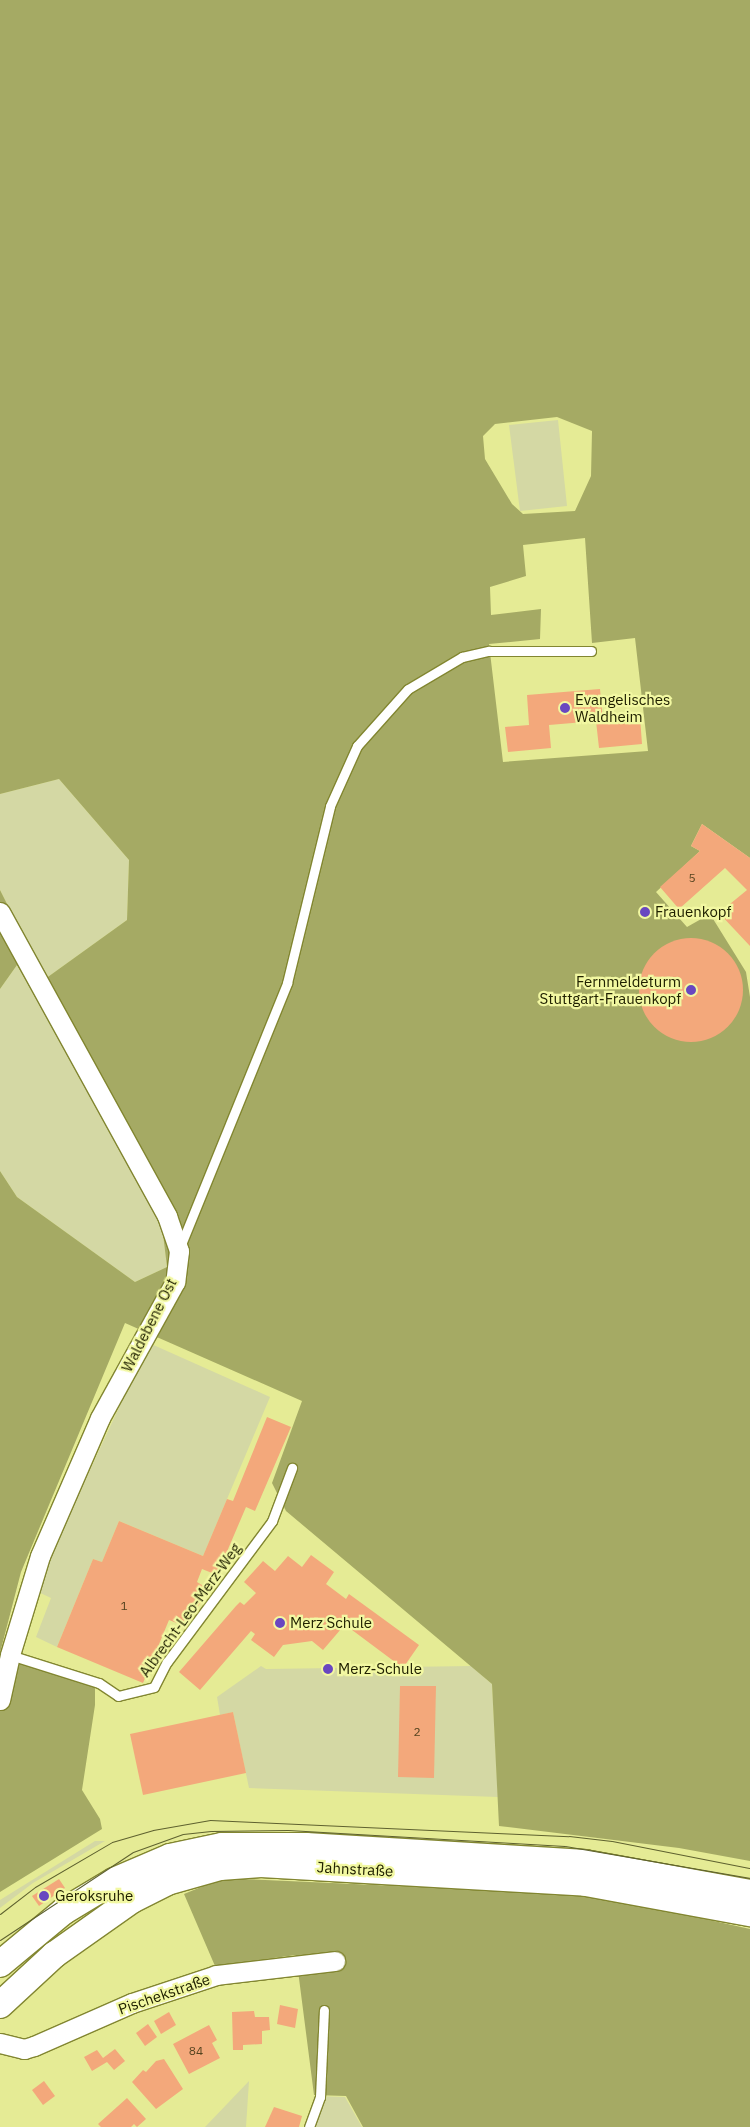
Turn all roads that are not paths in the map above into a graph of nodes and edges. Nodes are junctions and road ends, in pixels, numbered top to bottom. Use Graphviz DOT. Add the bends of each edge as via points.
graph roads {
  1 [pos="591,651"];
  2 [pos="0,912"];
  3 [pos="179,1252"];
  4 [pos="292,1468"];
  5 [pos="10,1655"];
  6 [pos="0,1700"];
  7 [pos="750,1893"];
  8 [pos="750,1913"];
  9 [pos="335,1961"];
  10 [pos="0,1964"];
  11 [pos="0,2005"];
  12 [pos="324,2010"];
  13 [pos="0,2043"];
  14 [pos="309,2127"];
  1 -- 3 [label="lane" via="489,651 462,657 408,689 358,746 330,806 287,983"];
  2 -- 3 [label="street, Waldebene Ost" via="167,1216"];
  3 -- 5 [label="street, Waldebene Ost" via="175,1282 100,1418 40,1556"];
  4 -- 5 [label="lane, Albrecht-Leo-Merz-Weg" via="272,1521 167,1662 154,1687 118,1696 99,1683"];
  5 -- 6 [label="street, Waldebene Ost"];
  7 -- 10 [label="main road, Jahnstraße" via="585,1863 306,1846 222,1846 170,1857 114,1881 64,1912"];
  8 -- 11 [label="main road, Jahnstraße" via="578,1882 261,1864 220,1867 167,1882 132,1900 54,1954"];
  9 -- 13 [label="street, Pischekstraße" via="216,1975 132,2003 34,2046 24,2049"];
  12 -- 14 [label="lane" via="320,2097"];
}
